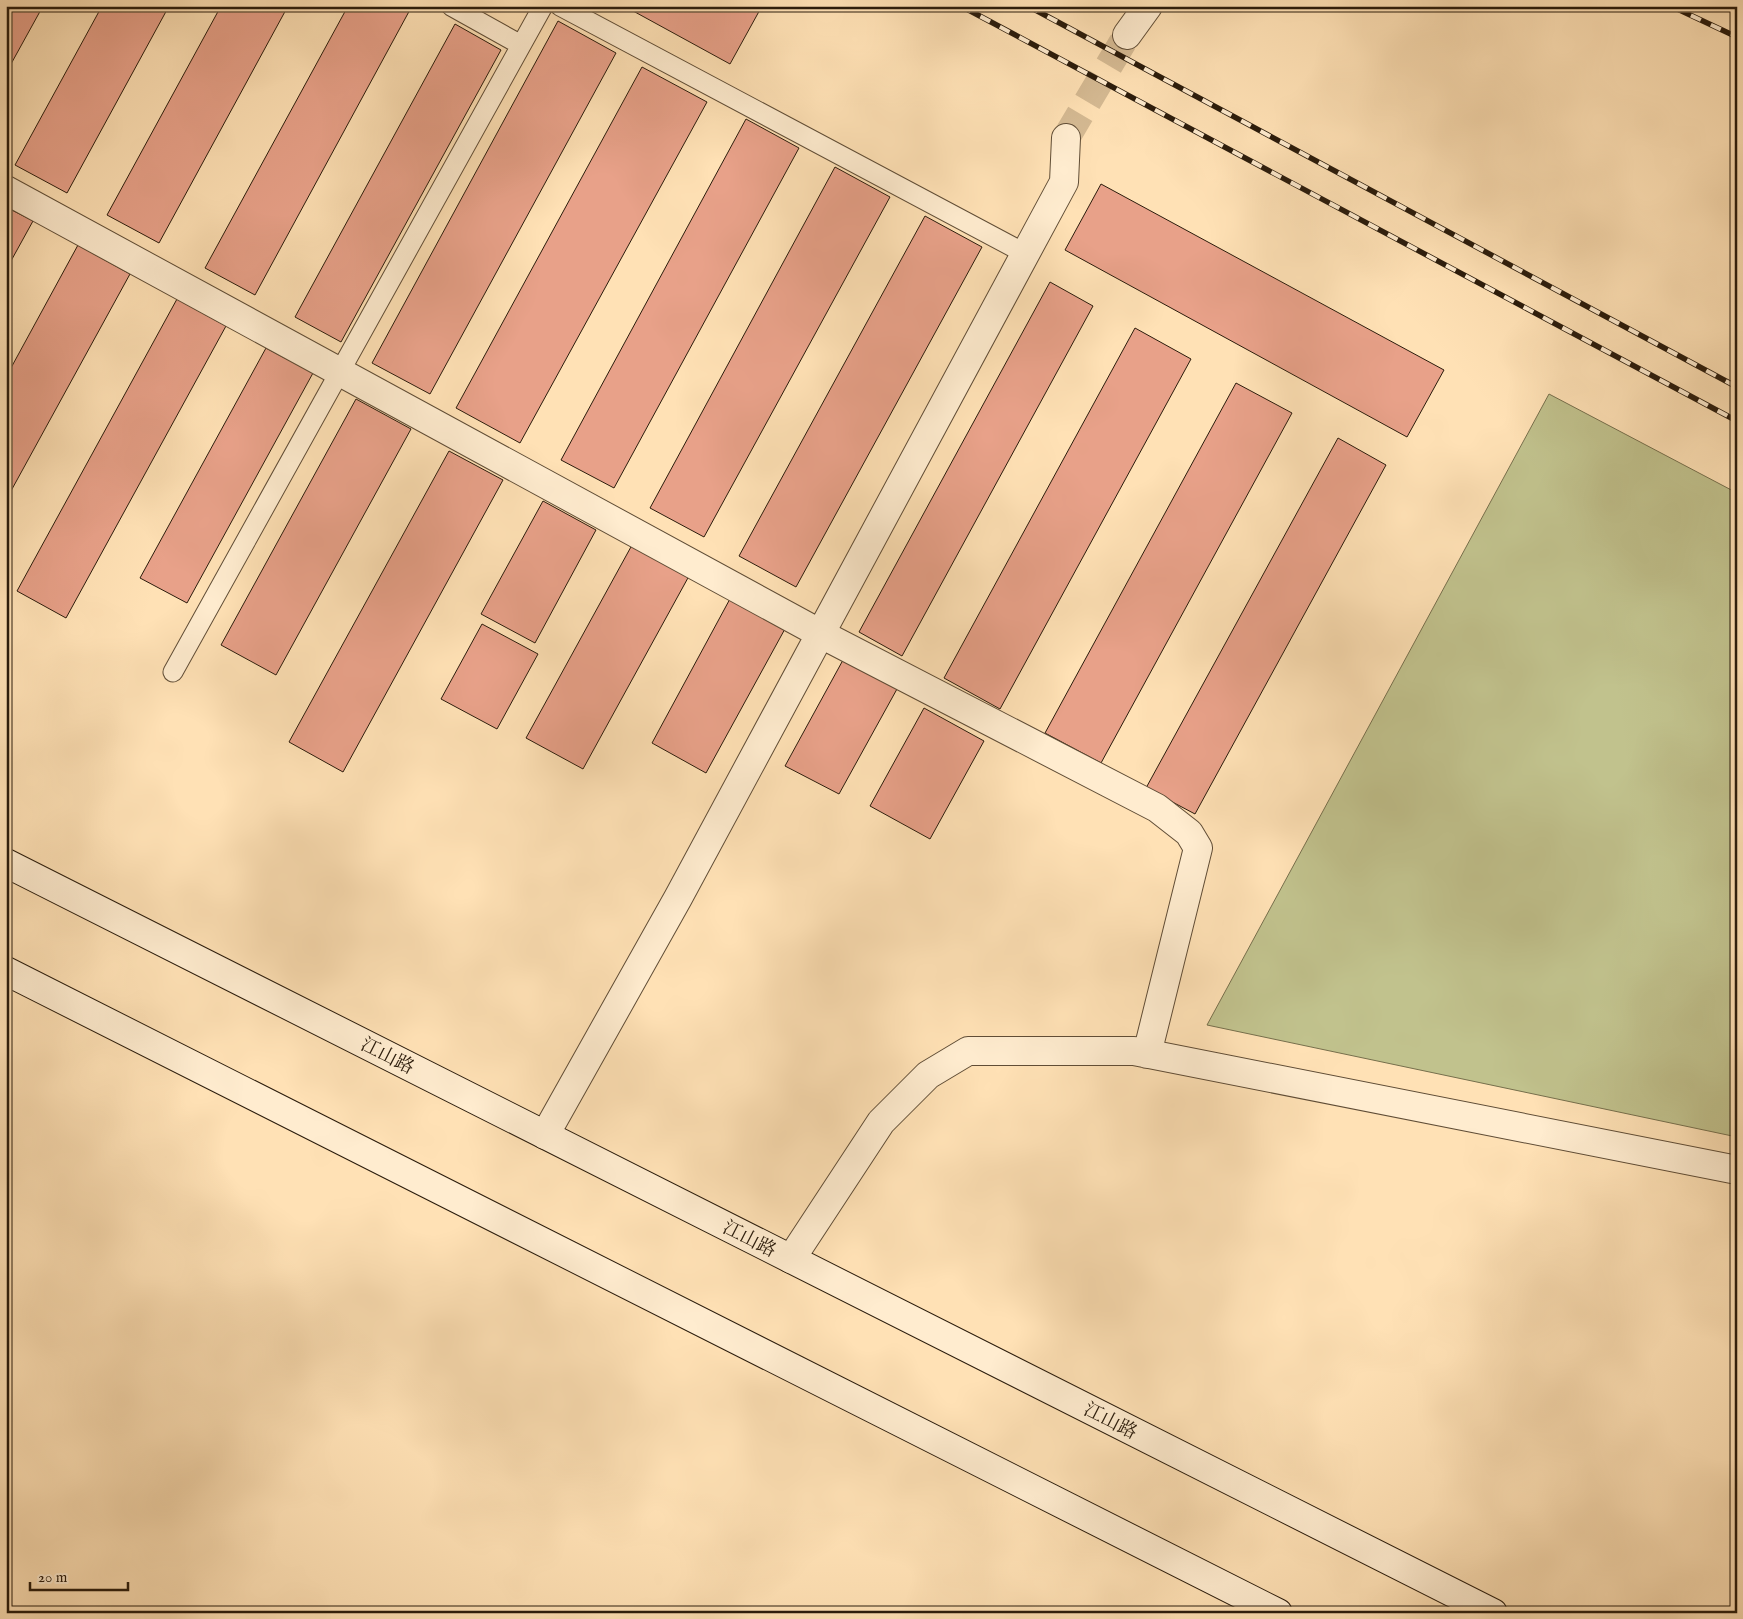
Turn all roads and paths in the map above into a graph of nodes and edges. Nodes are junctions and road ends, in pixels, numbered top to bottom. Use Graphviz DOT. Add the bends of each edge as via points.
graph roads {
  1 [pos="451,6"];
  2 [pos="543,6"];
  3 [pos="560,6"];
  4 [pos="1148,6"];
  5 [pos="1127,35"];
  6 [pos="522,45"];
  7 [pos="1066,138"];
  8 [pos="6,190"];
  9 [pos="1026,254"];
  10 [pos="340,372"];
  11 [pos="821,634"];
  12 [pos="173,672"];
  13 [pos="6,863"];
  14 [pos="6,972"];
  15 [pos="1147,1054"];
  16 [pos="545,1135"];
  17 [pos="1737,1170"];
  18 [pos="791,1259"];
  19 [pos="1278,1613"];
  20 [pos="1493,1613"];
  1 -- 6 [label="lane"];
  2 -- 6 [label="lane"];
  3 -- 9 [label="lane"];
  4 -- 5 [label="street"];
  6 -- 10 [label="lane"];
  7 -- 9 [label="street" via="1064,182"];
  8 -- 10 [label="street"];
  9 -- 11 [label="street"];
  10 -- 11 [label="street"];
  10 -- 12 [label="lane"];
  11 -- 15 [label="street" via="1157,808 1189,833 1198,848"];
  11 -- 16 [label="street"];
  13 -- 16 [label="street, 江山路"];
  14 -- 19 [label="street"];
  15 -- 17 [label="street"];
  15 -- 18 [label="street" via="1134,1051 968,1051 928,1075 882,1122"];
  16 -- 18 [label="street, 江山路"];
  18 -- 20 [label="street, 江山路"];
}
